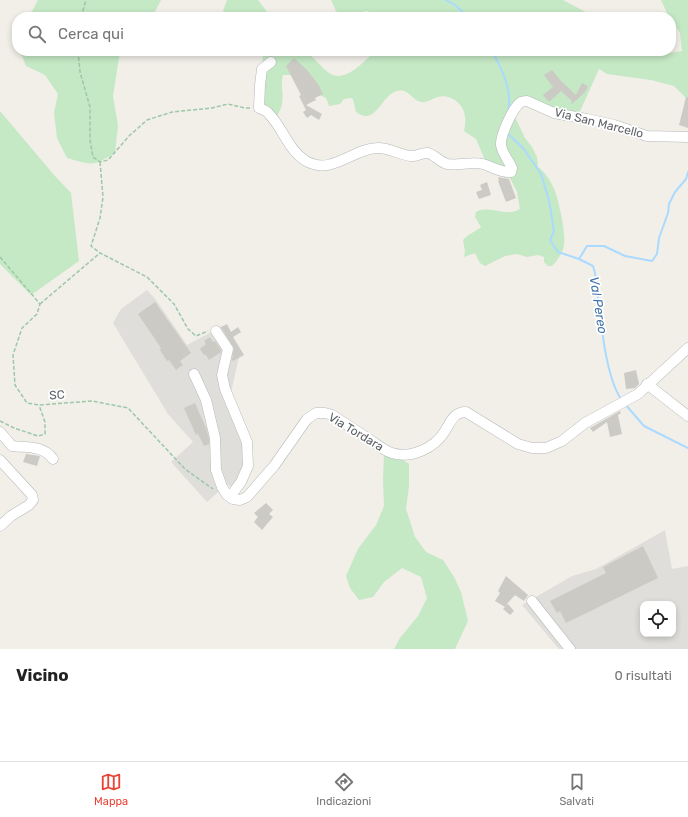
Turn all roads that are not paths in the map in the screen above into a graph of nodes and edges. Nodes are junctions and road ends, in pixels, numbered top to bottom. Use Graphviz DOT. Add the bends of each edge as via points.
graph roads {
  1 [pos="271,62"];
  2 [pos="688,138"];
  3 [pos="216,331"];
  4 [pos="688,348"];
  5 [pos="194,374"];
  6 [pos="647,384"];
  7 [pos="688,416"];
  8 [pos="0,432"];
  9 [pos="53,459"];
  10 [pos="0,460"];
  11 [pos="228,496"];
  12 [pos="0,526"];
  13 [pos="532,602"];
  14 [pos="570,649"];
  1 -- 2 [label="street, Via San Marcello" via="262,69 259,108 269,113 294,150 306,161 319,166 333,165 377,148 412,156 429,154 444,164 479,164 506,173 512,172 502,150 503,132 520,103 527,101 554,113 587,118 647,136"];
  3 -- 11 [label="street" via="228,350 222,375 225,389 247,442 248,466 241,482"];
  4 -- 6 [label="street, Via Tordara"];
  5 -- 11 [label="street" via="206,400 216,438 216,470"];
  6 -- 7 [label="street"];
  6 -- 11 [label="street, Via Tordara" via="638,394 585,423 562,441 546,448 518,444 466,412 460,412 453,418 442,437 430,446 418,453 391,454 332,415 316,413 308,419 274,466 247,496 240,500"];
  8 -- 9 [label="street" via="12,446 36,448 49,453"];
  10 -- 12 [label="street" via="32,495 32,500"];
  13 -- 14 [label="street"];
}
